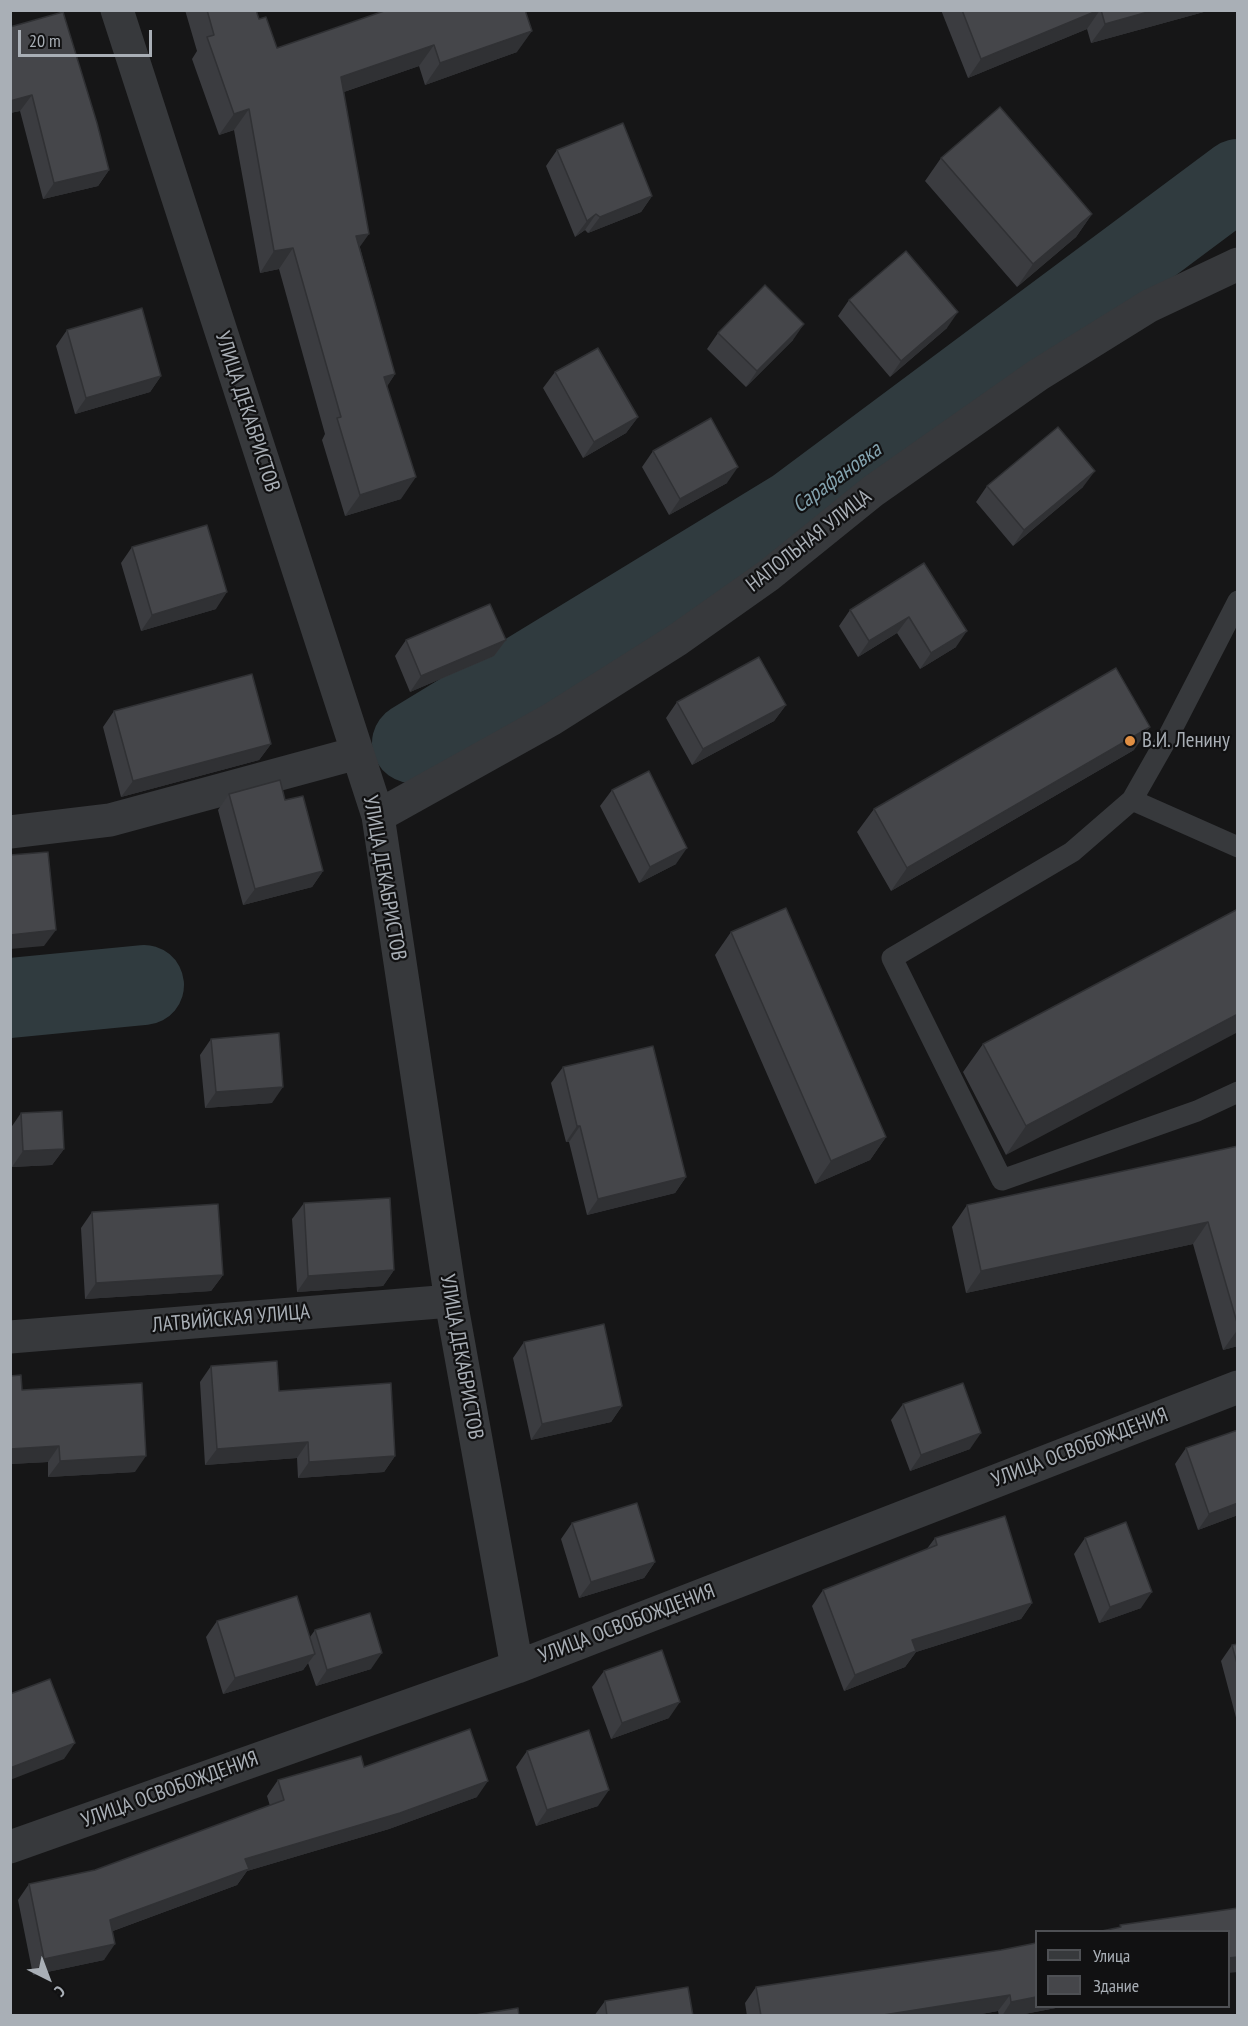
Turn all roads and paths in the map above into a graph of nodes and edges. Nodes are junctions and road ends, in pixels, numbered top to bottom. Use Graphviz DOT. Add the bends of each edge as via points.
graph roads {
  1 [pos="117,10"];
  2 [pos="1238,264"];
  3 [pos="1238,601"];
  4 [pos="357,753"];
  5 [pos="1132,800"];
  6 [pos="378,816"];
  7 [pos="10,832"];
  8 [pos="1238,847"];
  9 [pos="1238,1092"];
  10 [pos="451,1301"];
  11 [pos="10,1336"];
  12 [pos="1238,1386"];
  13 [pos="517,1667"];
  14 [pos="10,1847"];
  1 -- 4 [label="street, УЛИЦА ДЕКАБРИСТОВ"];
  2 -- 6 [label="street, НАПОЛЬНАЯ УЛИЦА" via="1149,306 1038,375 873,491 769,574 677,640 552,719"];
  3 -- 5 [label="lane"];
  4 -- 6 [label="street, УЛИЦА ДЕКАБРИСТОВ"];
  4 -- 7 [label="street" via="110,820"];
  5 -- 8 [label="lane"];
  5 -- 9 [label="lane" via="1072,852 892,958 1002,1180 1197,1111"];
  6 -- 10 [label="street, УЛИЦА ДЕКАБРИСТОВ"];
  10 -- 11 [label="street, ЛАТВИЙСКАЯ УЛИЦА"];
  10 -- 13 [label="street, УЛИЦА ДЕКАБРИСТОВ"];
  12 -- 13 [label="street, УЛИЦА ОСВОБОЖДЕНИЯ"];
  13 -- 14 [label="street, УЛИЦА ОСВОБОЖДЕНИЯ"];
}
